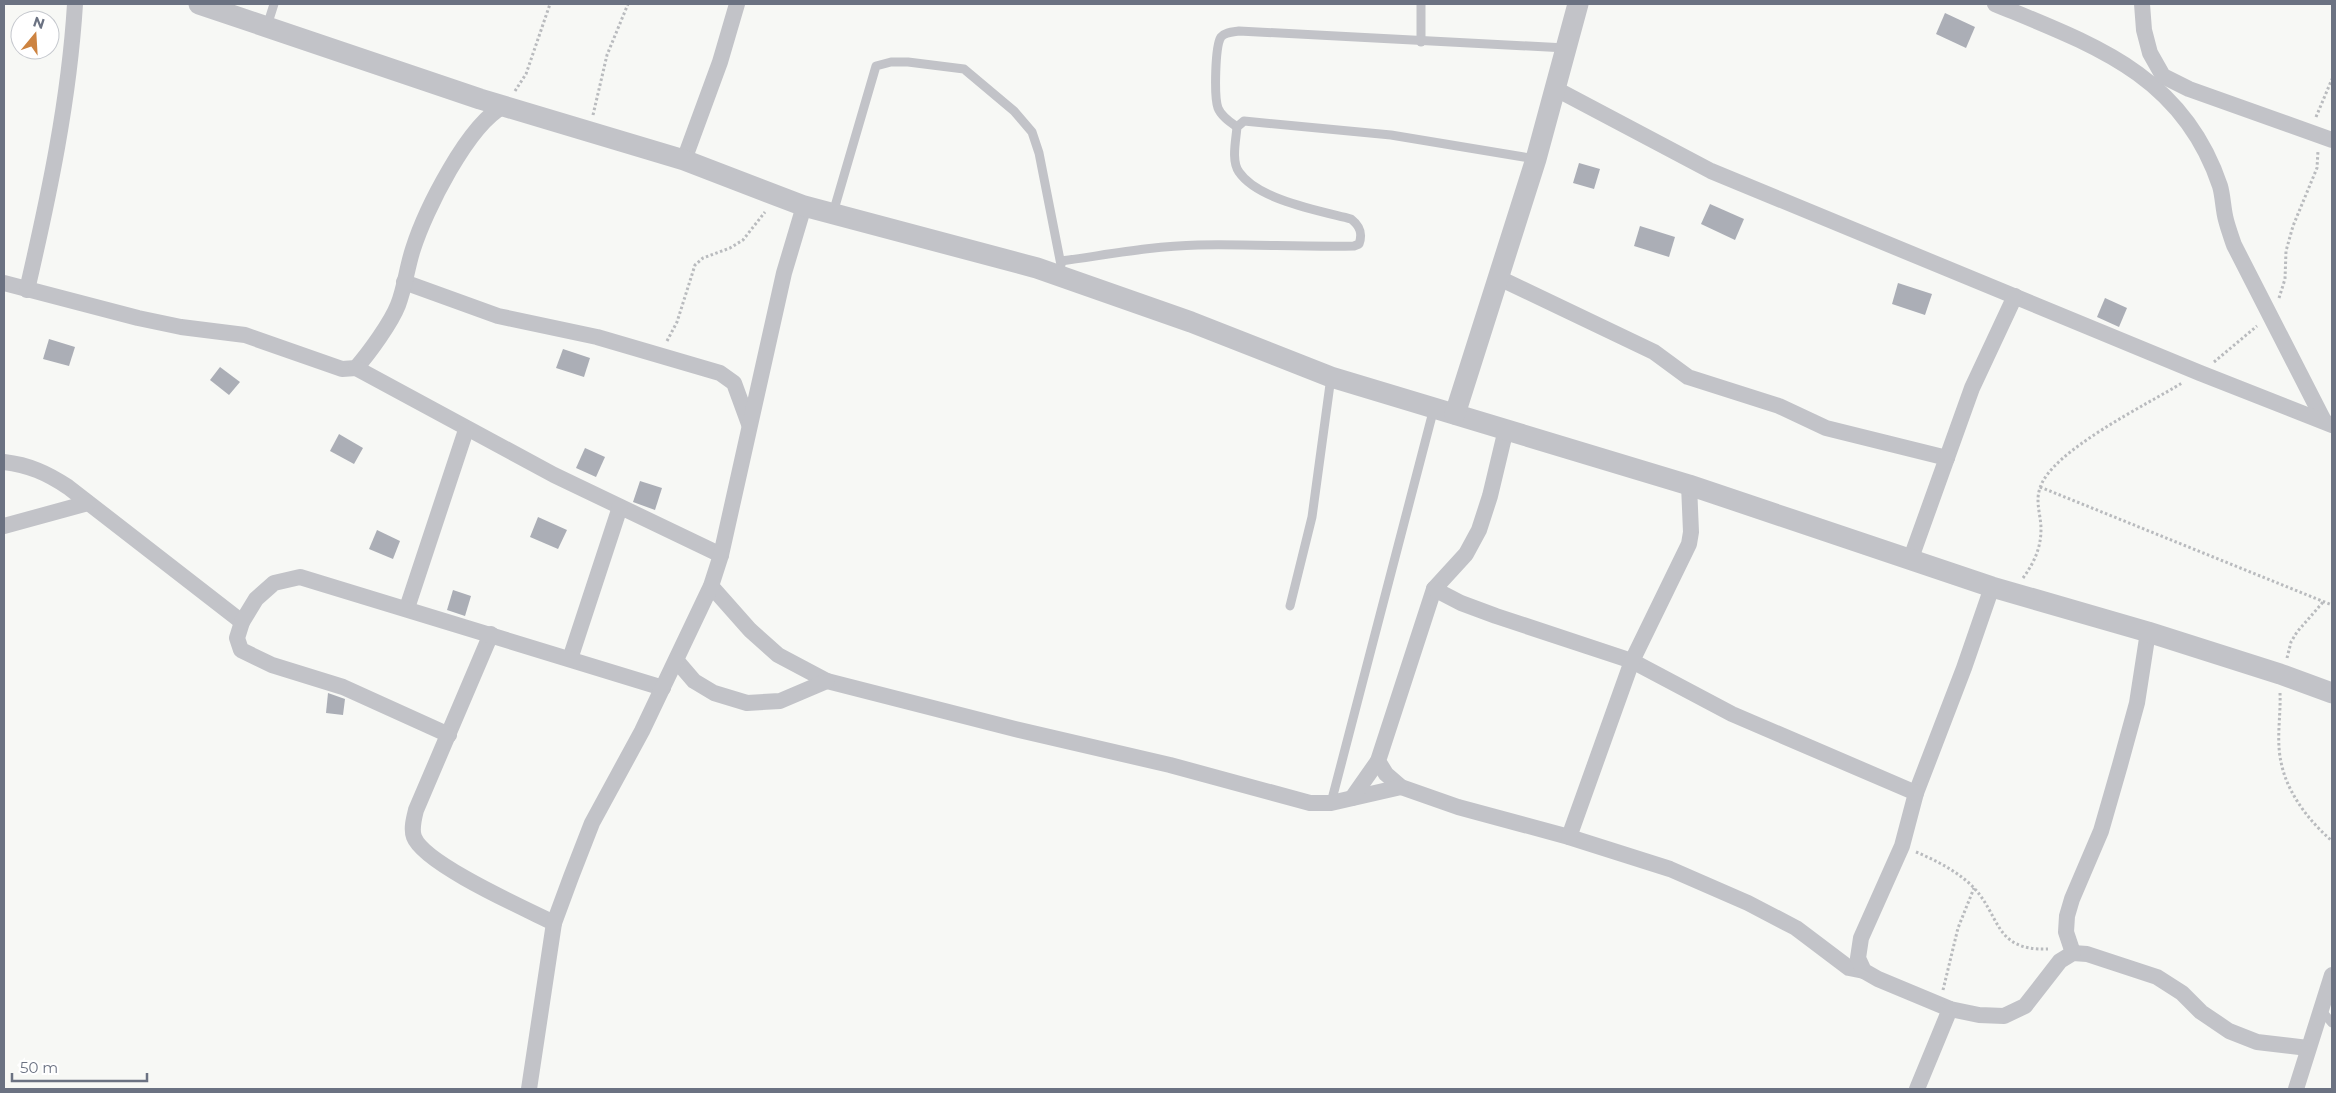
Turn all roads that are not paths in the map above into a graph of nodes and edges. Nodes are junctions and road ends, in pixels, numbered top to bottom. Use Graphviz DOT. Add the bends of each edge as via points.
graph roads {
  1 [pos="75,4"];
  2 [pos="199,4"];
  3 [pos="274,4"];
  4 [pos="737,4"];
  5 [pos="1421,4"];
  6 [pos="1578,4"];
  7 [pos="1995,4"];
  8 [pos="2142,4"];
  9 [pos="268,26"];
  10 [pos="1421,42"];
  11 [pos="1567,48"];
  12 [pos="1556,89"];
  13 [pos="504,106"];
  14 [pos="1237,127"];
  15 [pos="2332,140"];
  16 [pos="1536,159"];
  17 [pos="684,160"];
  18 [pos="804,206"];
  19 [pos="833,213"];
  20 [pos="1061,268"];
  21 [pos="1499,278"];
  22 [pos="404,282"];
  23 [pos="4,283"];
  24 [pos="27,290"];
  25 [pos="2015,296"];
  26 [pos="356,368"];
  27 [pos="1331,377"];
  28 [pos="1434,407"];
  29 [pos="1455,414"];
  30 [pos="2328,422"];
  31 [pos="749,425"];
  32 [pos="466,430"];
  33 [pos="1506,430"];
  34 [pos="1947,458"];
  35 [pos="4,462"];
  36 [pos="1689,485"];
  37 [pos="88,502"];
  38 [pos="620,507"];
  39 [pos="4,526"];
  40 [pos="721,555"];
  41 [pos="1911,558"];
  42 [pos="711,586"];
  43 [pos="1992,586"];
  44 [pos="1434,589"];
  45 [pos="1290,606"];
  46 [pos="406,608"];
  47 [pos="242,622"];
  48 [pos="2148,632"];
  49 [pos="491,634"];
  50 [pos="570,659"];
  51 [pos="676,660"];
  52 [pos="1632,661"];
  53 [pos="827,681"];
  54 [pos="663,688"];
  55 [pos="2332,693"];
  56 [pos="449,735"];
  57 [pos="1378,761"];
  58 [pos="1401,787"];
  59 [pos="1916,793"];
  60 [pos="1352,798"];
  61 [pos="1331,803"];
  62 [pos="1569,837"];
  63 [pos="554,923"];
  64 [pos="2071,949"];
  65 [pos="1864,970"];
  66 [pos="2332,975"];
  67 [pos="1944,1007"];
  68 [pos="2321,1009"];
  69 [pos="2332,1023"];
  70 [pos="2308,1048"];
  71 [pos="529,1089"];
  72 [pos="1917,1089"];
  73 [pos="2296,1089"];
  1 -- 24 [label="street" via="63,120"];
  2 -- 9 [label="street"];
  3 -- 9 [label="lane"];
  4 -- 17 [label="street" via="720,62"];
  5 -- 10 [label="lane"];
  6 -- 11 [label="street"];
  7 -- 30 [label="street" via="2103,52 2144,76 2175,105 2195,132 2220,187 2234,245"];
  8 -- 15 [label="street" via="2150,53 2163,76 2189,89"];
  9 -- 13 [label="street"];
  10 -- 11 [label="lane"];
  10 -- 14 [label="lane" via="1239,31 1226,33 1219,41 1215,99 1218,109"];
  11 -- 12 [label="street"];
  12 -- 16 [label="street"];
  12 -- 25 [label="street" via="1711,171"];
  13 -- 17 [label="street"];
  13 -- 22 [label="street" via="487,117 466,144 432,204"];
  14 -- 16 [label="lane" via="1249,119 1391,135"];
  14 -- 20 [label="lane" via="1234,157 1238,172 1252,186 1290,204 1351,219 1361,230 1359,244 1281,247 1198,245 1148,249"];
  16 -- 21 [label="street"];
  17 -- 18 [label="street"];
  18 -- 19 [label="street"];
  18 -- 31 [label="street" via="784,273"];
  19 -- 20 [label="street"];
  19 -- 20 [label="lane" via="876,66 908,62 964,69 1014,111 1032,132"];
  20 -- 27 [label="street"];
  21 -- 29 [label="street"];
  21 -- 34 [label="street" via="1654,352 1688,377 1779,406 1826,428"];
  22 -- 26 [label="street" via="398,305"];
  22 -- 31 [label="street" via="498,316 597,337 720,372 729,378 741,397"];
  23 -- 24 [label="street"];
  24 -- 26 [label="street" via="180,327 245,335 342,369"];
  25 -- 30 [label="street"];
  25 -- 34 [label="street" via="1972,388"];
  26 -- 32 [label="street"];
  27 -- 28 [label="street"];
  27 -- 45 [label="lane" via="1312,517"];
  28 -- 29 [label="street"];
  28 -- 61 [label="lane"];
  29 -- 33 [label="street"];
  31 -- 40 [label="street"];
  32 -- 38 [label="street"];
  32 -- 46 [label="street"];
  33 -- 36 [label="street"];
  33 -- 44 [label="street" via="1479,530 1466,554"];
  34 -- 41 [label="street"];
  35 -- 37 [label="street" via="46,473"];
  36 -- 41 [label="street"];
  36 -- 52 [label="street" via="1689,544"];
  37 -- 39 [label="street"];
  37 -- 47 [label="street"];
  38 -- 40 [label="street"];
  38 -- 50 [label="street"];
  40 -- 42 [label="street"];
  41 -- 43 [label="street"];
  42 -- 51 [label="street"];
  42 -- 53 [label="street" via="750,630 778,655"];
  43 -- 48 [label="street"];
  43 -- 59 [label="street"];
  44 -- 52 [label="street" via="1496,616"];
  44 -- 57 [label="street"];
  46 -- 47 [label="street" via="300,577 274,583 256,599"];
  46 -- 49 [label="street"];
  47 -- 56 [label="street" via="238,638 241,650 253,657 343,687"];
  48 -- 55 [label="street"];
  48 -- 64 [label="street" via="2137,702 2120,765 2101,831 2067,916"];
  49 -- 50 [label="street"];
  49 -- 56 [label="street"];
  50 -- 54 [label="street"];
  51 -- 53 [label="street" via="694,681 714,694 747,703 780,701"];
  51 -- 54 [label="street"];
  52 -- 59 [label="street" via="1732,714"];
  52 -- 62 [label="street"];
  53 -- 61 [label="street" via="1170,765 1310,803"];
  54 -- 63 [label="street" via="592,823"];
  56 -- 63 [label="street" via="416,810 414,837 422,848 457,874"];
  57 -- 58 [label="street" via="1386,774"];
  57 -- 60 [label="street"];
  58 -- 60 [label="street"];
  58 -- 62 [label="street"];
  59 -- 65 [label="street" via="1902,846 1861,938 1858,958"];
  60 -- 61 [label="street"];
  62 -- 65 [label="street" via="1670,869 1748,903 1796,928 1849,968"];
  63 -- 71 [label="street"];
  64 -- 67 [label="street" via="2025,1006 2004,1016 1979,1015"];
  64 -- 70 [label="street" via="2158,977 2229,1031 2256,1042"];
  65 -- 67 [label="street"];
  66 -- 68 [label="street"];
  67 -- 72 [label="street"];
  68 -- 69 [label="lane"];
  68 -- 70 [label="street"];
  70 -- 73 [label="street"];
}
